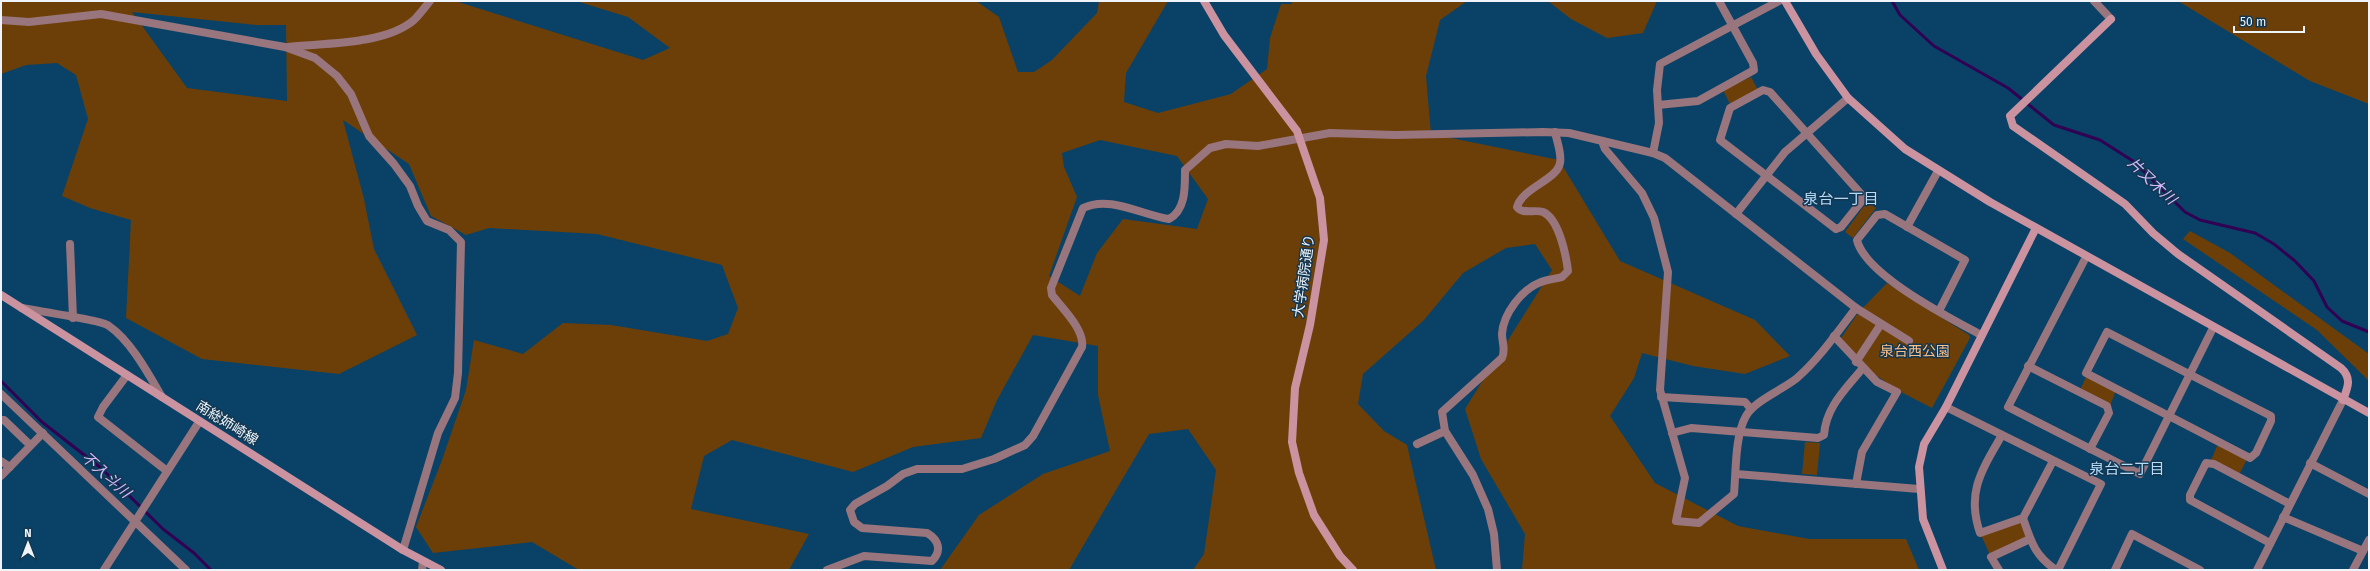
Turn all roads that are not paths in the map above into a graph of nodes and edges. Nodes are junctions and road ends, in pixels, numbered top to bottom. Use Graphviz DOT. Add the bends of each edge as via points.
graph roads {
  1 [pos="430,1"];
  2 [pos="1204,1"];
  3 [pos="1719,1"];
  4 [pos="1779,1"];
  5 [pos="1785,1"];
  6 [pos="2094,1"];
  7 [pos="1,20"];
  8 [pos="1732,26"];
  9 [pos="285,47"];
  10 [pos="1848,98"];
  11 [pos="1658,105"];
  12 [pos="1555,132"];
  13 [pos="1806,133"];
  14 [pos="1602,141"];
  15 [pos="1653,153"];
  16 [pos="1938,171"];
  17 [pos="1766,175"];
  18 [pos="1736,214"];
  19 [pos="1907,227"];
  20 [pos="2036,228"];
  21 [pos="70,244"];
  22 [pos="2086,257"];
  23 [pos="1,295"];
  24 [pos="21,308"];
  25 [pos="1856,308"];
  26 [pos="1939,311"];
  27 [pos="74,318"];
  28 [pos="1881,324"];
  29 [pos="2213,328"];
  30 [pos="1981,335"];
  31 [pos="1834,336"];
  32 [pos="1909,341"];
  33 [pos="1856,362"];
  34 [pos="2028,366"];
  35 [pos="1862,369"];
  36 [pos="2190,374"];
  37 [pos="127,375"];
  38 [pos="1,394"];
  39 [pos="162,397"];
  40 [pos="1661,397"];
  41 [pos="2343,400"];
  42 [pos="1946,407"];
  43 [pos="1751,409"];
  44 [pos="2369,413"];
  45 [pos="2169,416"];
  46 [pos="1,420"];
  47 [pos="200,422"];
  48 [pos="1445,431"];
  49 [pos="1740,431"];
  50 [pos="43,433"];
  51 [pos="1672,433"];
  52 [pos="2002,435"];
  53 [pos="1417,444"];
  54 [pos="30,446"];
  55 [pos="2090,449"];
  56 [pos="1,461"];
  57 [pos="2054,461"];
  58 [pos="2310,463"];
  59 [pos="10,467"];
  60 [pos="167,471"];
  61 [pos="1736,474"];
  62 [pos="1,476"];
  63 [pos="1856,484"];
  64 [pos="1919,490"];
  65 [pos="2369,494"];
  66 [pos="2290,504"];
  67 [pos="2283,517"];
  68 [pos="2023,518"];
  69 [pos="135,522"];
  70 [pos="2030,539"];
  71 [pos="2369,540"];
  72 [pos="2270,543"];
  73 [pos="403,550"];
  74 [pos="2363,551"];
  75 [pos="423,566"];
  76 [pos="104,570"];
  77 [pos="186,570"];
  78 [pos="441,570"];
  79 [pos="827,570"];
  80 [pos="1353,570"];
  81 [pos="1497,570"];
  82 [pos="1943,570"];
  83 [pos="1999,570"];
  84 [pos="2057,570"];
  85 [pos="2114,570"];
  86 [pos="2198,570"];
  87 [pos="2257,570"];
  88 [pos="2353,570"];
  1 -- 9 [label="street" via="414,20 396,30 367,39"];
  2 -- 80 [label="street, 大学病院通り" via="1224,35 1297,131 1320,198 1324,240 1310,325 1295,388 1292,442 1299,473 1314,515 1340,556"];
  3 -- 8 [label="street"];
  4 -- 8 [label="street"];
  5 -- 10 [label="street" via="1816,54"];
  6 -- 41 [label="street" via="2111,19 2010,116 2012,126 2125,204 2178,254 2341,368 2349,381"];
  7 -- 9 [label="street" via="29,22 101,14"];
  8 -- 11 [label="street" via="1660,64"];
  8 -- 11 [label="street" via="1753,63 1754,70 1698,101"];
  9 -- 73 [label="street" via="314,58 337,76 350,94 369,136 410,186 427,221 449,230 461,242 458,373 455,398 438,433"];
  10 -- 13 [label="street"];
  10 -- 16 [label="street" via="1905,149"];
  11 -- 15 [label="street" via="1659,123"];
  12 -- 14 [label="street"];
  12 -- 48 [label="street" via="1560,158 1558,169 1521,199 1517,207 1522,211 1543,212 1552,220 1560,235 1568,271 1562,277 1541,282 1526,292 1511,309 1503,331 1502,358 1442,412"];
  12 -- 79 [label="street" via="1395,135 1330,133 1258,146 1226,144 1210,148 1185,170 1181,205 1177,214 1169,219 1104,203 1084,208 1051,288 1052,295 1083,340 1074,363 1033,436 1025,445 994,459 962,469 917,470 903,474 855,504 850,510 854,522 862,528 927,533 933,536 939,547 937,556 932,561 864,556"];
  13 -- 17 [label="street" via="1785,152"];
  13 -- 17 [label="street" via="1770,92 1762,90 1730,108 1720,140"];
  13 -- 17 [label="street" via="1861,194 1861,202 1841,227 1836,229"];
  14 -- 15 [label="street"];
  14 -- 40 [label="street" via="1605,149 1642,192 1654,218 1667,268"];
  15 -- 18 [label="street" via="1665,158"];
  16 -- 19 [label="street"];
  16 -- 20 [label="street"];
  17 -- 18 [label="street"];
  18 -- 25 [label="street"];
  19 -- 26 [label="street" via="1965,260"];
  19 -- 26 [label="street" via="1885,214 1877,215 1857,240 1859,248 1885,276 1909,294"];
  20 -- 22 [label="street"];
  20 -- 30 [label="street"];
  21 -- 27 [label="street"];
  22 -- 29 [label="street"];
  22 -- 34 [label="street"];
  23 -- 24 [label="street, 南総姉崎線"];
  24 -- 27 [label="street"];
  24 -- 37 [label="street, 南総姉崎線"];
  25 -- 28 [label="street"];
  25 -- 31 [label="street"];
  26 -- 30 [label="street"];
  27 -- 39 [label="street" via="108,325 144,366"];
  28 -- 32 [label="street"];
  28 -- 33 [label="street"];
  29 -- 36 [label="street"];
  29 -- 41 [label="street"];
  30 -- 42 [label="street"];
  31 -- 33 [label="street"];
  31 -- 43 [label="street" via="1797,378"];
  33 -- 35 [label="street"];
  34 -- 55 [label="street" via="2107,406 2109,412"];
  34 -- 55 [label="street" via="2008,407"];
  35 -- 49 [label="street" via="1831,408 1825,423 1824,435 1818,438"];
  35 -- 63 [label="street" via="1877,382 1897,392 1862,452"];
  36 -- 45 [label="street"];
  36 -- 45 [label="street" via="2271,416 2256,453 2250,458"];
  36 -- 45 [label="street" via="2108,332 2086,373"];
  37 -- 39 [label="street, 南総姉崎線"];
  37 -- 60 [label="street" via="98,417"];
  38 -- 50 [label="street"];
  39 -- 47 [label="street, 南総姉崎線"];
  40 -- 43 [label="street" via="1745,402"];
  40 -- 51 [label="street"];
  41 -- 44 [label="street"];
  41 -- 58 [label="street"];
  42 -- 52 [label="street"];
  42 -- 64 [label="street" via="1924,444 1919,467"];
  43 -- 49 [label="street"];
  45 -- 55 [label="street" via="2140,474"];
  46 -- 54 [label="street" via="4,420"];
  47 -- 60 [label="street"];
  47 -- 73 [label="street, 南総姉崎線"];
  48 -- 53 [label="street"];
  48 -- 81 [label="street" via="1473,475 1488,509 1494,534"];
  49 -- 51 [label="street" via="1691,428"];
  49 -- 61 [label="street"];
  50 -- 54 [label="street"];
  50 -- 69 [label="street"];
  51 -- 61 [label="street" via="1685,478 1676,521 1699,523 1734,494"];
  52 -- 57 [label="street"];
  52 -- 68 [label="street" via="1975,488 1974,508 1977,523 1980,533"];
  54 -- 59 [label="street"];
  56 -- 59 [label="street"];
  57 -- 68 [label="street"];
  57 -- 84 [label="street" via="2101,484"];
  58 -- 65 [label="street"];
  58 -- 66 [label="street"];
  59 -- 62 [label="street"];
  60 -- 69 [label="street"];
  61 -- 63 [label="street"];
  63 -- 64 [label="street"];
  64 -- 82 [label="street" via="1923,519"];
  66 -- 67 [label="street"];
  66 -- 72 [label="street" via="2214,464 2206,463 2190,500"];
  67 -- 72 [label="street"];
  67 -- 74 [label="street"];
  68 -- 70 [label="street"];
  69 -- 76 [label="street"];
  69 -- 77 [label="street"];
  70 -- 83 [label="street" via="1991,557"];
  70 -- 84 [label="street" via="2042,561"];
  71 -- 74 [label="street"];
  72 -- 87 [label="street"];
  73 -- 75 [label="street, 南総姉崎線"];
  74 -- 88 [label="street"];
  75 -- 78 [label="street, 南総姉崎線"];
  85 -- 86 [label="street" via="2132,534"];
}
